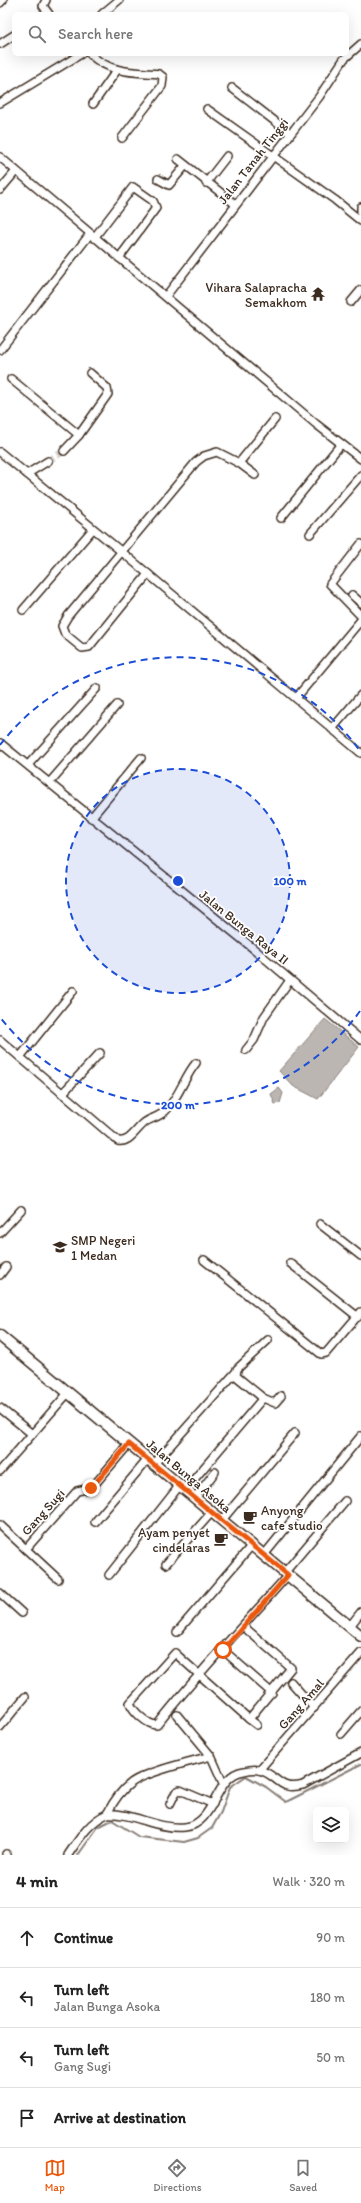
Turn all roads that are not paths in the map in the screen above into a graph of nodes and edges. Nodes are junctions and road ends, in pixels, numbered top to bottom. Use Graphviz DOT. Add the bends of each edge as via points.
graph roads {
  1 [pos="3,0"];
  2 [pos="46,0"];
  3 [pos="119,0"];
  4 [pos="0,3"];
  5 [pos="47,12"];
  6 [pos="104,12"];
  7 [pos="12,36"];
  8 [pos="0,44"];
  9 [pos="361,44"];
  10 [pos="349,55"];
  11 [pos="78,56"];
  12 [pos="92,56"];
  13 [pos="347,56"];
  14 [pos="116,70"];
  15 [pos="232,88"];
  16 [pos="0,104"];
  17 [pos="93,104"];
  18 [pos="207,109"];
  19 [pos="290,133"];
  20 [pos="122,138"];
  21 [pos="227,156"];
  22 [pos="273,156"];
  23 [pos="0,157"];
  24 [pos="178,159"];
  25 [pos="185,166"];
  26 [pos="16,171"];
  27 [pos="158,179"];
  28 [pos="206,182"];
  29 [pos="0,190"];
  30 [pos="235,204"];
  31 [pos="361,207"];
  32 [pos="361,213"];
  33 [pos="361,221"];
  34 [pos="92,236"];
  35 [pos="119,258"];
  36 [pos="361,290"];
  37 [pos="166,296"];
  38 [pos="351,302"];
  39 [pos="0,350"];
  40 [pos="90,373"];
  41 [pos="11,379"];
  42 [pos="275,419"];
  43 [pos="79,435"];
  44 [pos="341,444"];
  45 [pos="64,451"];
  46 [pos="0,452"];
  47 [pos="361,459"];
  48 [pos="48,461"];
  49 [pos="239,463"];
  50 [pos="27,474"];
  51 [pos="255,475"];
  52 [pos="361,475"];
  53 [pos="281,518"];
  54 [pos="93,529"];
  55 [pos="310,534"];
  56 [pos="361,544"];
  57 [pos="122,552"];
  58 [pos="148,574"];
  59 [pos="352,595"];
  60 [pos="361,603"];
  61 [pos="23,610"];
  62 [pos="361,616"];
  63 [pos="361,620"];
  64 [pos="96,688"];
  65 [pos="361,695"];
  66 [pos="296,698"];
  67 [pos="117,705"];
  68 [pos="332,729"];
  69 [pos="0,743"];
  70 [pos="361,753"];
  71 [pos="141,758"];
  72 [pos="28,765"];
  73 [pos="50,782"];
  74 [pos="91,818"];
  75 [pos="290,980"];
  76 [pos="73,991"];
  77 [pos="0,1040"];
  78 [pos="361,1040"];
  79 [pos="246,1050"];
  80 [pos="100,1053"];
  81 [pos="20,1057"];
  82 [pos="196,1063"];
  83 [pos="62,1094"];
  84 [pos="21,1210"];
  85 [pos="320,1224"];
  86 [pos="0,1233"];
  87 [pos="361,1256"];
  88 [pos="204,1260"];
  89 [pos="290,1263"];
  90 [pos="6,1267"];
  91 [pos="0,1275"];
  92 [pos="359,1315"];
  93 [pos="1,1340"];
  94 [pos="268,1340"];
  95 [pos="235,1373"];
  96 [pos="68,1393"];
  97 [pos="281,1396"];
  98 [pos="263,1398"];
  99 [pos="0,1408"];
  100 [pos="295,1433"];
  101 [pos="32,1434"];
  102 [pos="361,1436"];
  103 [pos="129,1444"];
  104 [pos="151,1462"];
  105 [pos="0,1471"];
  106 [pos="215,1472"];
  107 [pos="183,1488"];
  108 [pos="195,1498"];
  109 [pos="345,1501"];
  110 [pos="212,1512"];
  111 [pos="222,1520"];
  112 [pos="95,1522"];
  113 [pos="0,1525"];
  114 [pos="252,1545"];
  115 [pos="26,1549"];
  116 [pos="264,1555"];
  117 [pos="166,1564"];
  118 [pos="286,1574"];
  119 [pos="109,1575"];
  120 [pos="58,1579"];
  121 [pos="0,1593"];
  122 [pos="361,1612"];
  123 [pos="22,1613"];
  124 [pos="244,1626"];
  125 [pos="350,1626"];
  126 [pos="177,1632"];
  127 [pos="361,1636"];
  128 [pos="223,1650"];
  129 [pos="361,1653"];
  130 [pos="200,1676"];
  131 [pos="291,1682"];
  132 [pos="272,1693"];
  133 [pos="25,1698"];
  134 [pos="314,1708"];
  135 [pos="361,1711"];
  136 [pos="177,1715"];
  137 [pos="249,1719"];
  138 [pos="257,1725"];
  139 [pos="0,1727"];
  140 [pos="341,1734"];
  141 [pos="361,1753"];
  142 [pos="211,1756"];
  143 [pos="259,1770"];
  144 [pos="223,1783"];
  145 [pos="170,1804"];
  146 [pos="213,1804"];
  147 [pos="106,1814"];
  148 [pos="68,1855"];
  1 -- 4 [label="street"];
  2 -- 5 [label="street" via="43,4"];
  3 -- 6 [label="street"];
  7 -- 8 [label="street"];
  9 -- 10 [label="street, Jalan Tanah Tinggi"];
  11 -- 16 [label="street"];
  12 -- 14 [label="street" via="101,64"];
  13 -- 19 [label="street, Jalan Tanah Tinggi"];
  14 -- 17 [label="street"];
  14 -- 20 [label="street" via="159,74 164,81"];
  15 -- 19 [label="street"];
  18 -- 22 [label="street"];
  19 -- 22 [label="street, Jalan Tanah Tinggi"];
  21 -- 28 [label="street"];
  22 -- 30 [label="street, Jalan Tanah Tinggi"];
  22 -- 33 [label="street"];
  23 -- 26 [label="street"];
  24 -- 25 [label="street"];
  25 -- 27 [label="street" via="169,185"];
  25 -- 28 [label="street"];
  26 -- 29 [label="street"];
  26 -- 34 [label="street"];
  28 -- 30 [label="street"];
  30 -- 37 [label="street, Jalan Tanah Tinggi"];
  31 -- 32 [label="street"];
  34 -- 35 [label="street"];
  34 -- 35 [label="street" via="133,187 153,201 156,208"];
  34 -- 39 [label="street"];
  35 -- 37 [label="street"];
  36 -- 38 [label="street"];
  37 -- 44 [label="street"];
  40 -- 43 [label="street" via="107,388 108,394"];
  41 -- 43 [label="street"];
  42 -- 49 [label="street"];
  43 -- 45 [label="street"];
  44 -- 47 [label="street"];
  44 -- 53 [label="street"];
  46 -- 50 [label="street"];
  48 -- 50 [label="street"];
  49 -- 51 [label="street"];
  49 -- 57 [label="street" via="217,452 196,462"];
  50 -- 54 [label="street"];
  52 -- 55 [label="street"];
  54 -- 57 [label="street"];
  54 -- 61 [label="street"];
  56 -- 62 [label="street" via="330,584"];
  57 -- 58 [label="street"];
  57 -- 58 [label="street" via="64,621 62,630 65,634 82,648 89,647"];
  58 -- 66 [label="street"];
  59 -- 60 [label="street"];
  63 -- 66 [label="street"];
  64 -- 72 [label="street"];
  65 -- 68 [label="street"];
  66 -- 68 [label="street"];
  67 -- 73 [label="street"];
  68 -- 70 [label="street"];
  69 -- 72 [label="street, Jalan Bunga Raya II"];
  71 -- 74 [label="street"];
  72 -- 73 [label="street, Jalan Bunga Raya II"];
  73 -- 74 [label="street, Jalan Bunga Raya II"];
  74 -- 75 [label="street, Jalan Bunga Raya II"];
  75 -- 78 [label="street, Jalan Bunga Raya II"];
  75 -- 79 [label="street" via="264,1017 254,1040"];
  76 -- 81 [label="street"];
  77 -- 81 [label="street"];
  80 -- 83 [label="street"];
  81 -- 83 [label="street"];
  82 -- 83 [label="street" via="169,1108 158,1117 145,1122 124,1141 118,1141"];
  84 -- 86 [label="street"];
  85 -- 87 [label="street"];
  88 -- 92 [label="street" via="322,1354 326,1353"];
  89 -- 92 [label="street"];
  90 -- 91 [label="street"];
  93 -- 96 [label="street, Jalan Bunga Asoka"];
  94 -- 95 [label="street"];
  95 -- 98 [label="street"];
  95 -- 104 [label="street"];
  96 -- 101 [label="street"];
  96 -- 103 [label="street, Jalan Bunga Asoka"];
  97 -- 98 [label="street" via="275,1404"];
  98 -- 107 [label="street"];
  99 -- 101 [label="street"];
  100 -- 111 [label="street"];
  101 -- 105 [label="street"];
  102 -- 116 [label="street"];
  103 -- 104 [label="street, Jalan Bunga Asoka"];
  103 -- 115 [label="street, Gang Sugi" via="95,1484 91,1488 78,1491"];
  104 -- 107 [label="street, Jalan Bunga Asoka"];
  104 -- 112 [label="street"];
  106 -- 108 [label="street"];
  107 -- 108 [label="street, Jalan Bunga Asoka"];
  107 -- 119 [label="street"];
  108 -- 110 [label="street, Jalan Bunga Asoka"];
  109 -- 118 [label="street"];
  110 -- 111 [label="street, Jalan Bunga Asoka"];
  110 -- 117 [label="street"];
  111 -- 114 [label="street, Jalan Bunga Asoka"];
  113 -- 115 [label="street"];
  114 -- 116 [label="street, Jalan Bunga Asoka"];
  114 -- 126 [label="street"];
  115 -- 120 [label="street"];
  116 -- 118 [label="street, Jalan Bunga Asoka"];
  118 -- 124 [label="street"];
  118 -- 125 [label="street, Jalan Bunga Asoka"];
  121 -- 123 [label="street"];
  122 -- 125 [label="street"];
  124 -- 128 [label="street"];
  124 -- 132 [label="street" via="291,1668"];
  125 -- 127 [label="street, Jalan Bunga Asoka"];
  128 -- 130 [label="street"];
  128 -- 132 [label="street"];
  129 -- 134 [label="street, Gang Amal"];
  130 -- 130 [label="street" via="157,1725 153,1725 133,1710 130,1703 174,1653"];
  130 -- 137 [label="street"];
  131 -- 134 [label="street"];
  132 -- 137 [label="street"];
  133 -- 139 [label="street"];
  134 -- 143 [label="street, Gang Amal"];
  135 -- 140 [label="street"];
  136 -- 142 [label="street"];
  137 -- 138 [label="street"];
  141 -- 143 [label="street" via="303,1785 294,1787 281,1784"];
  142 -- 144 [label="street"];
  142 -- 147 [label="street" via="135,1780 116,1797"];
  143 -- 144 [label="street" via="242,1771"];
  144 -- 146 [label="street"];
  145 -- 146 [label="street" via="176,1792 180,1790"];
  146 -- 147 [label="street" via="198,1822 185,1827"];
  147 -- 148 [label="street" via="96,1819 83,1833"];
}
